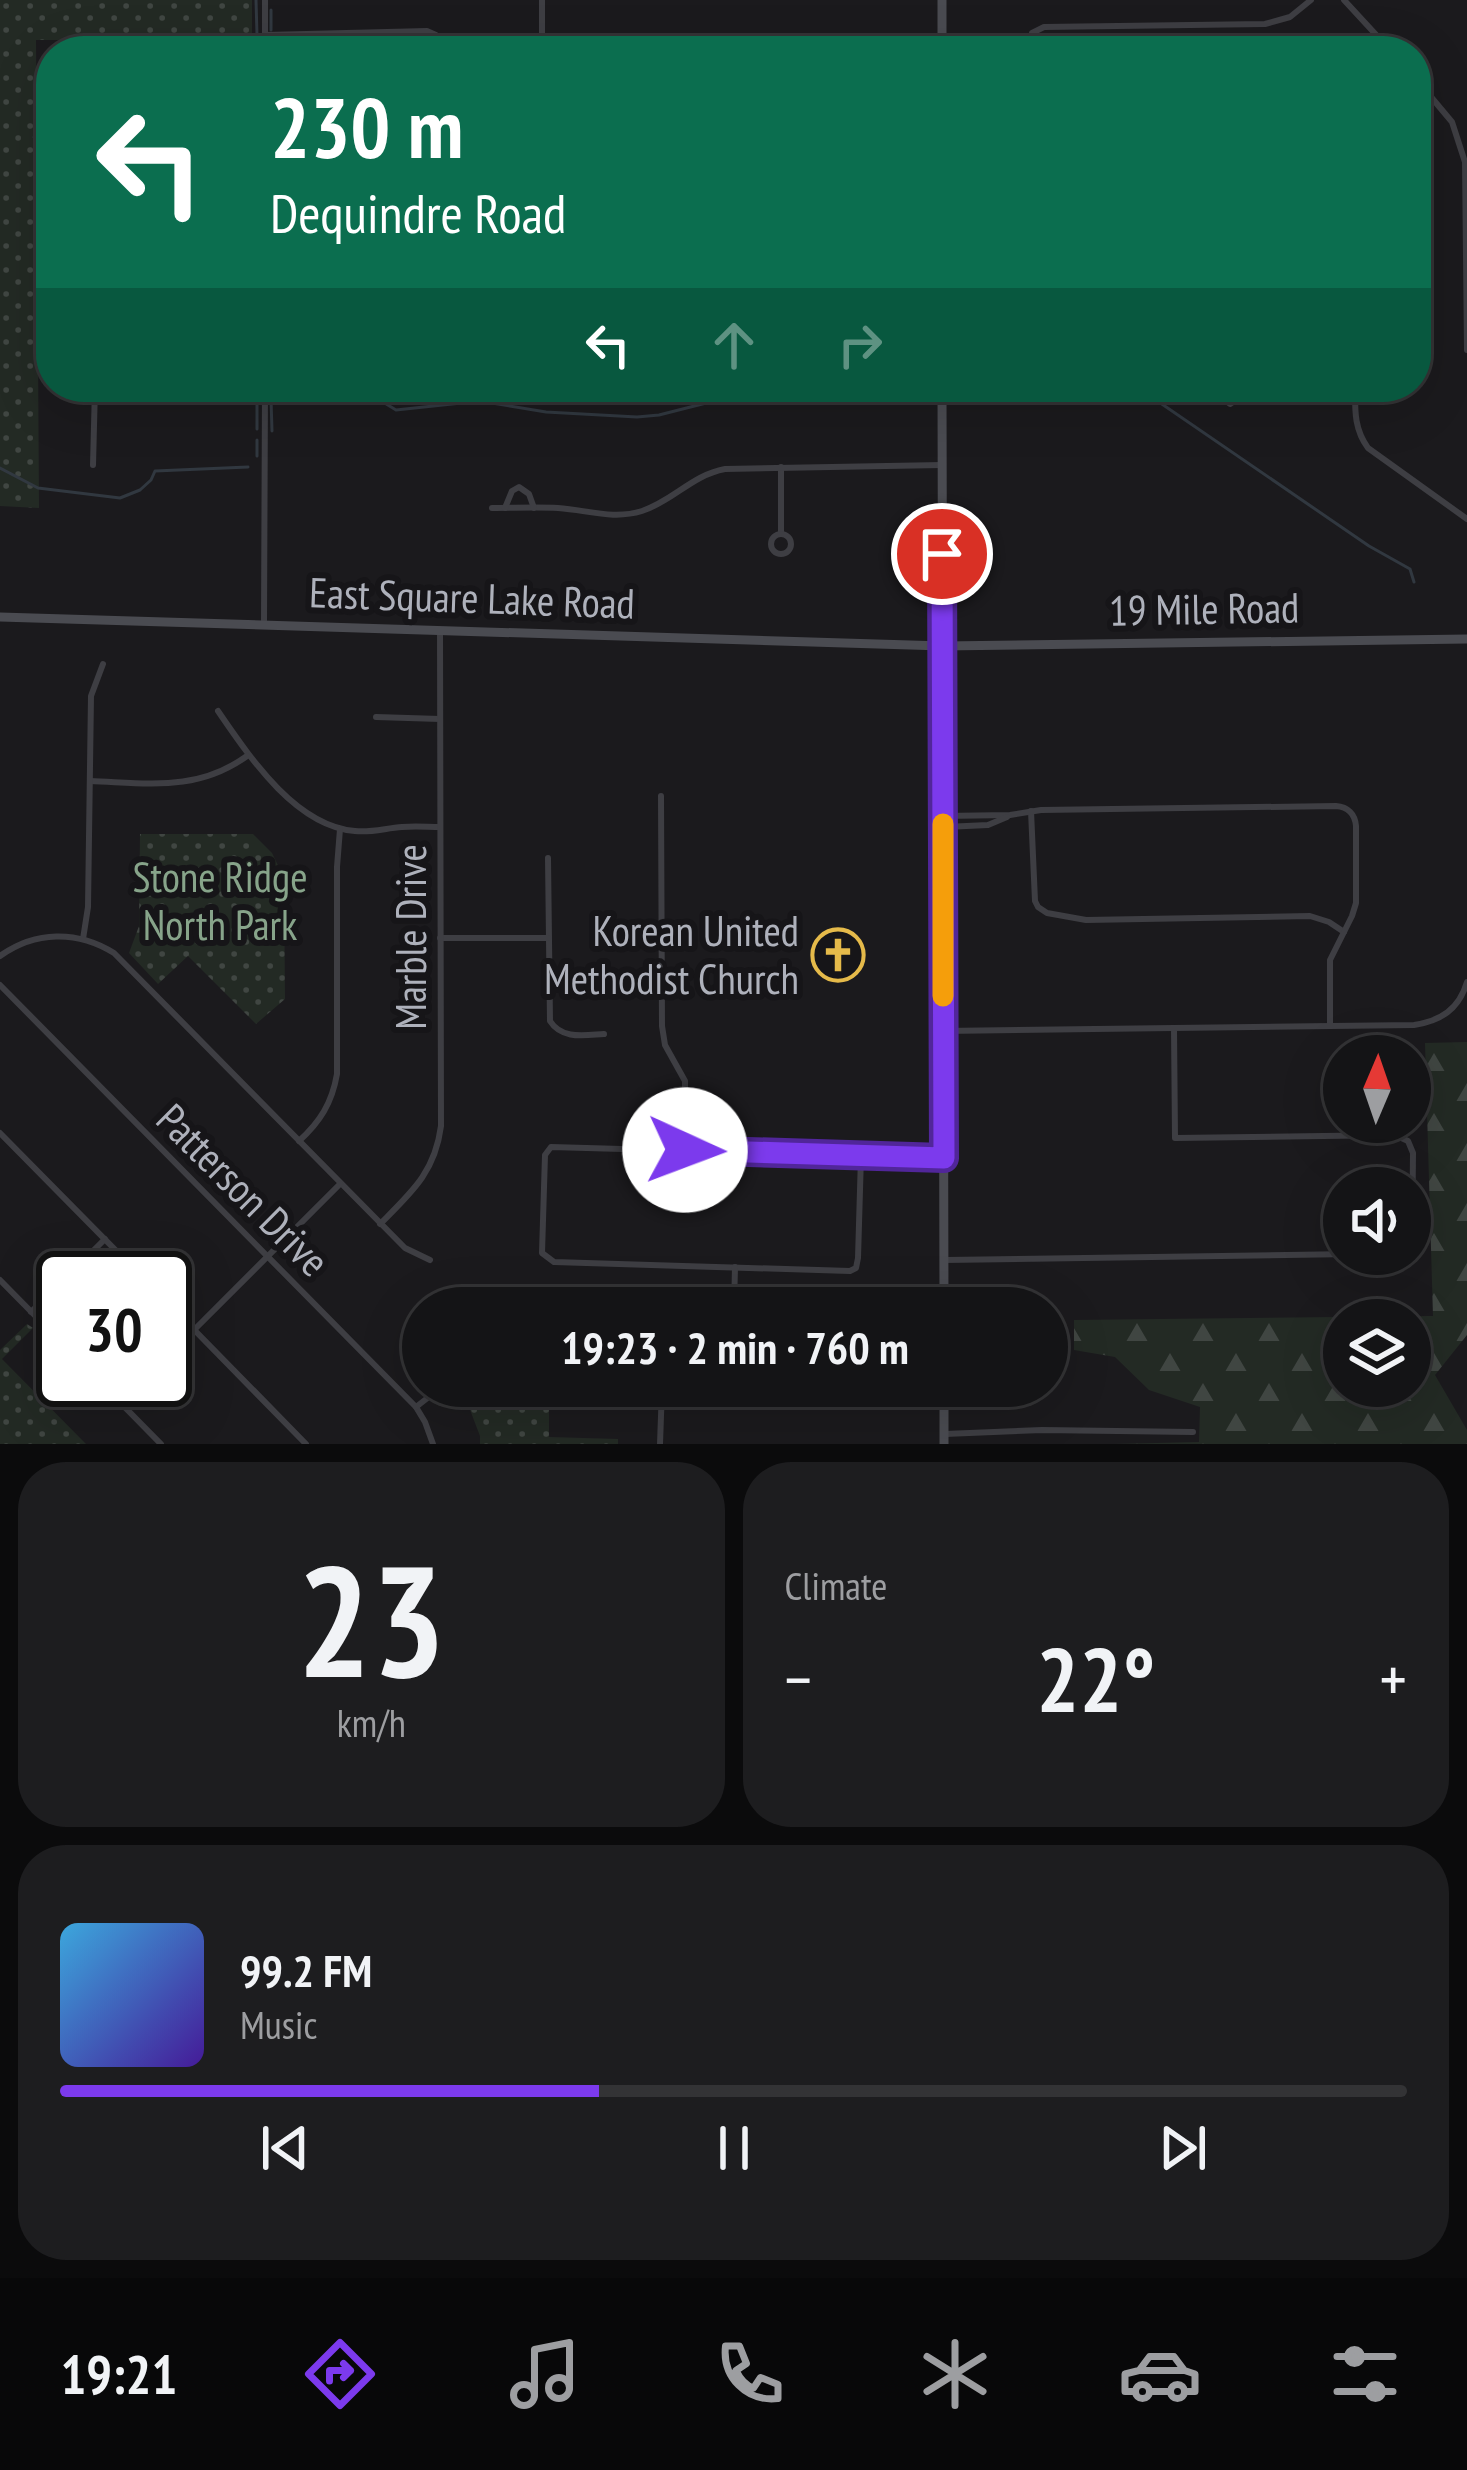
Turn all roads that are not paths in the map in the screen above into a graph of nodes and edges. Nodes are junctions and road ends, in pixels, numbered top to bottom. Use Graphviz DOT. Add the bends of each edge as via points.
graph roads {
  1 [pos="265,0"];
  2 [pos="542,0"];
  3 [pos="942,0"];
  4 [pos="1311,0"];
  5 [pos="1344,0"];
  6 [pos="265,35"];
  7 [pos="435,36"];
  8 [pos="542,36"];
  9 [pos="942,36"];
  10 [pos="1032,36"];
  11 [pos="1376,36"];
  12 [pos="1431,98"];
  13 [pos="1467,265"];
  14 [pos="1467,350"];
  15 [pos="95,402"];
  16 [pos="265,402"];
  17 [pos="942,402"];
  18 [pos="1354,402"];
  19 [pos="93,465"];
  20 [pos="942,465"];
  21 [pos="781,467"];
  22 [pos="492,508"];
  23 [pos="505,508"];
  24 [pos="534,508"];
  25 [pos="1467,520"];
  26 [pos="782,534"];
  27 [pos="0,617"];
  28 [pos="264,624"];
  29 [pos="440,629"];
  30 [pos="1467,638"];
  31 [pos="943,646"];
  32 [pos="103,664"];
  33 [pos="218,711"];
  34 [pos="376,717"];
  35 [pos="440,719"];
  36 [pos="247,756"];
  37 [pos="90,782"];
  38 [pos="661,796"];
  39 [pos="1031,812"];
  40 [pos="943,821"];
  41 [pos="440,827"];
  42 [pos="340,829"];
  43 [pos="548,858"];
  44 [pos="1344,932"];
  45 [pos="440,938"];
  46 [pos="548,938"];
  47 [pos="83,939"];
  48 [pos="0,956"];
  49 [pos="1467,982"];
  50 [pos="0,985"];
  51 [pos="1330,1026"];
  52 [pos="1174,1028"];
  53 [pos="943,1031"];
  54 [pos="604,1034"];
  55 [pos="0,1133"];
  56 [pos="299,1142"];
  57 [pos="685,1150"];
  58 [pos="861,1156"];
  59 [pos="944,1158"];
  60 [pos="1412,1167"];
  61 [pos="341,1184"];
  62 [pos="380,1224"];
  63 [pos="105,1239"];
  64 [pos="93,1251"];
  65 [pos="117,1251"];
  66 [pos="1323,1254"];
  67 [pos="268,1258"];
  68 [pos="430,1259"];
  69 [pos="944,1260"];
  70 [pos="735,1268"];
  71 [pos="0,1280"];
  72 [pos="735,1287"];
  73 [pos="944,1287"];
  74 [pos="36,1307"];
  75 [pos="31,1312"];
  76 [pos="36,1317"];
  77 [pos="194,1330"];
  78 [pos="402,1393"];
  79 [pos="125,1407"];
  80 [pos="416,1407"];
  81 [pos="661,1407"];
  82 [pos="944,1407"];
  83 [pos="1193,1432"];
  84 [pos="944,1439"];
  85 [pos="161,1444"];
  86 [pos="306,1444"];
  87 [pos="434,1444"];
  88 [pos="660,1444"];
  1 -- 6 [label="street"];
  2 -- 8 [label="street"];
  3 -- 9 [label="main road"];
  4 -- 10 [label="street" via="1265,24 1038,29"];
  5 -- 11 [label="street"];
  6 -- 7 [label="street"];
  12 -- 13 [label="street" via="1463,152"];
  13 -- 14 [label="street"];
  15 -- 19 [label="street"];
  16 -- 28 [label="street"];
  17 -- 20 [label="main road"];
  18 -- 25 [label="street" via="1360,436 1374,454"];
  20 -- 21 [label="street"];
  20 -- 31 [label="main road"];
  21 -- 24 [label="street" via="713,471 626,515"];
  21 -- 26 [label="street"];
  22 -- 23 [label="street"];
  23 -- 24 [label="street"];
  23 -- 24 [label="street" via="519,487"];
  27 -- 28 [label="main road, East Square Lake Road"];
  28 -- 29 [label="main road, East Square Lake Road"];
  29 -- 31 [label="main road, East Square Lake Road"];
  29 -- 35 [label="street, Marble Drive"];
  30 -- 31 [label="main road, 19 Mile Road"];
  31 -- 40 [label="main road"];
  32 -- 37 [label="street" via="91,696"];
  33 -- 36 [label="street"];
  34 -- 35 [label="street"];
  35 -- 41 [label="street, Marble Drive"];
  36 -- 37 [label="street" via="190,782"];
  36 -- 42 [label="street" via="308,814"];
  37 -- 47 [label="street"];
  38 -- 57 [label="street" via="662,1026 686,1082"];
  39 -- 40 [label="street" via="988,825"];
  39 -- 44 [label="street" via="1034,894 1047,914 1303,916"];
  39 -- 44 [label="street" via="1336,806 1356,826 1356,903"];
  40 -- 53 [label="main road"];
  41 -- 42 [label="street"];
  41 -- 45 [label="street, Marble Drive"];
  42 -- 56 [label="street" via="337,1074 324,1112"];
  43 -- 46 [label="street"];
  44 -- 51 [label="street" via="1330,960"];
  45 -- 46 [label="street"];
  45 -- 62 [label="street, Marble Drive" via="437,1153"];
  46 -- 54 [label="street" via="553,1027"];
  47 -- 48 [label="street" via="40,938"];
  47 -- 56 [label="street" via="126,964"];
  49 -- 51 [label="street" via="1434,1021"];
  50 -- 67 [label="street, Patterson Drive"];
  51 -- 52 [label="street"];
  52 -- 53 [label="street"];
  52 -- 60 [label="street" via="1175,1138 1395,1135 1408,1141"];
  53 -- 59 [label="main road"];
  55 -- 63 [label="street"];
  56 -- 61 [label="street"];
  57 -- 58 [label="street"];
  57 -- 70 [label="street" via="548,1149 544,1257"];
  58 -- 59 [label="street"];
  58 -- 70 [label="street" via="856,1268"];
  59 -- 69 [label="main road"];
  61 -- 62 [label="street"];
  61 -- 67 [label="street"];
  62 -- 68 [label="street"];
  63 -- 64 [label="street"];
  63 -- 65 [label="street"];
  66 -- 69 [label="street"];
  67 -- 77 [label="street"];
  67 -- 78 [label="street, Patterson Drive"];
  69 -- 73 [label="main road"];
  70 -- 72 [label="street"];
  71 -- 75 [label="street"];
  74 -- 75 [label="street"];
  75 -- 76 [label="street"];
  77 -- 86 [label="street"];
  79 -- 85 [label="street"];
  80 -- 87 [label="street, Patterson Drive"];
  81 -- 88 [label="street"];
  82 -- 84 [label="main road"];
  83 -- 84 [label="street" via="1042,1430"];
}
